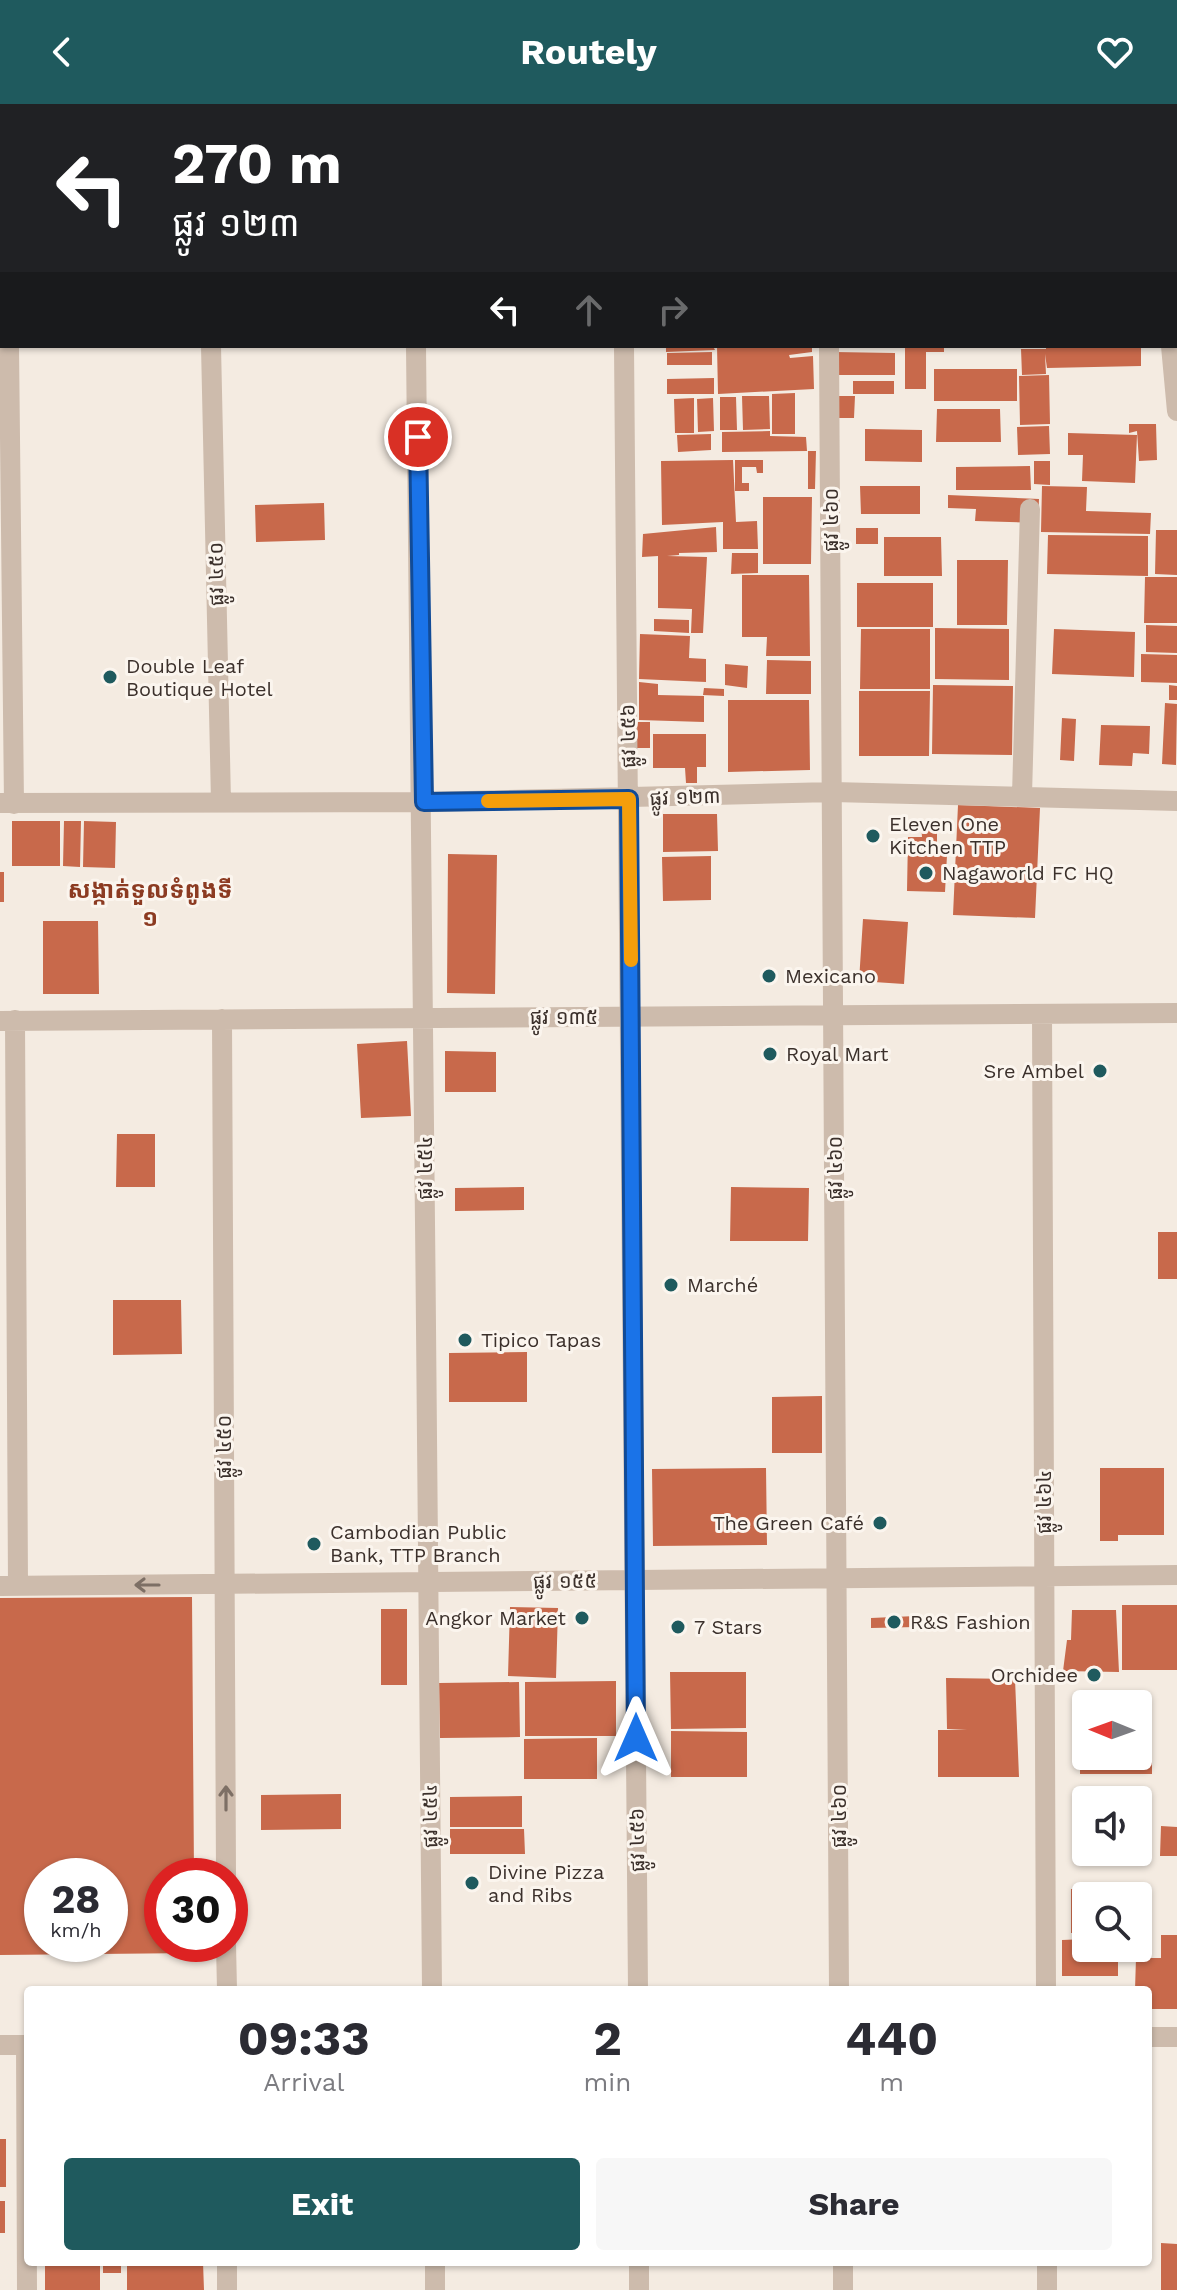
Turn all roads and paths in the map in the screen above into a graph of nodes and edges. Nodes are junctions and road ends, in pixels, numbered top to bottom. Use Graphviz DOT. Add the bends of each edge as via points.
graph roads {
  1 [pos="9,348"];
  2 [pos="211,348"];
  3 [pos="416,348"];
  4 [pos="624,348"];
  5 [pos="829,348"];
  6 [pos="1171,348"];
  7 [pos="1177,411"];
  8 [pos="1030,509"];
  9 [pos="833,792"];
  10 [pos="1022,795"];
  11 [pos="629,799"];
  12 [pos="1177,801"];
  13 [pos="221,802"];
  14 [pos="424,802"];
  15 [pos="7,804"];
  16 [pos="1177,1013"];
  17 [pos="1042,1014"];
  18 [pos="833,1015"];
  19 [pos="632,1016"];
  20 [pos="424,1018"];
  21 [pos="222,1019"];
  22 [pos="7,1020"];
  23 [pos="1177,1575"];
  24 [pos="1044,1576"];
  25 [pos="838,1578"];
  26 [pos="635,1580"];
  27 [pos="427,1583"];
  28 [pos="225,1585"];
  29 [pos="9,1586"];
  30 [pos="226,1858"];
  31 [pos="226,1962"];
  32 [pos="227,1986"];
  33 [pos="432,1986"];
  34 [pos="638,1986"];
  35 [pos="839,1986"];
  36 [pos="1046,1986"];
  37 [pos="1152,2037"];
  38 [pos="1177,2037"];
  39 [pos="0,2045"];
  40 [pos="24,2045"];
  41 [pos="27,2266"];
  42 [pos="227,2266"];
  43 [pos="435,2266"];
  44 [pos="639,2266"];
  45 [pos="843,2266"];
  46 [pos="1047,2266"];
  47 [pos="27,2290"];
  48 [pos="227,2290"];
  49 [pos="435,2290"];
  50 [pos="639,2290"];
  51 [pos="843,2290"];
  52 [pos="1047,2290"];
  1 -- 15 [label="street"];
  2 -- 13 [label="street, ផ្លូវ ៤៥០"];
  3 -- 14 [label="street, ផ្លូវ ៤៥៤"];
  4 -- 11 [label="street, ផ្លូវ ៤៥៦"];
  5 -- 9 [label="street, ផ្លូវ ៤៦០"];
  6 -- 7 [label="street"];
  8 -- 10 [label="street"];
  9 -- 10 [label="street, ផ្លូវ ១២៣"];
  9 -- 11 [label="street, ផ្លូវ ១២៣"];
  9 -- 18 [label="street, ផ្លូវ ៤៦០"];
  10 -- 12 [label="street, ផ្លូវ ១២៣"];
  11 -- 14 [label="street, ផ្លូវ ១២៣"];
  11 -- 19 [label="street, ផ្លូវ ៤៥៦"];
  13 -- 14 [label="street, ផ្លូវ ១២៣"];
  13 -- 15 [label="street, ផ្លូវ ១២៣"];
  14 -- 20 [label="street, ផ្លូវ ៤៥៤"];
  16 -- 17 [label="street, ផ្លូវ ១៣៥"];
  17 -- 18 [label="street, ផ្លូវ ១៣៥"];
  17 -- 24 [label="street, ផ្លូវ ៤៦៤"];
  18 -- 19 [label="street, ផ្លូវ ១៣៥"];
  18 -- 25 [label="street, ផ្លូវ ៤៦០"];
  19 -- 20 [label="street, ផ្លូវ ១៣៥"];
  19 -- 26 [label="street, ផ្លូវ ៤៥៦"];
  20 -- 21 [label="street, ផ្លូវ ១៣៥"];
  20 -- 27 [label="street, ផ្លូវ ៤៥៤"];
  21 -- 22 [label="street, ផ្លូវ ១៣៥"];
  21 -- 28 [label="street, ផ្លូវ ៤៥០"];
  22 -- 29 [label="street"];
  23 -- 24 [label="street, ផ្លូវ ១៥៥"];
  24 -- 25 [label="street, ផ្លូវ ១៥៥"];
  24 -- 36 [label="street, ផ្លូវ ៤៦៤"];
  25 -- 26 [label="street, ផ្លូវ ១៥៥"];
  25 -- 35 [label="street, ផ្លូវ ៤៦០"];
  26 -- 27 [label="street, ផ្លូវ ១៥៥"];
  26 -- 34 [label="street, ផ្លូវ ៤៥៦"];
  27 -- 28 [label="street, ផ្លូវ ១៥៥"];
  27 -- 33 [label="street, ផ្លូវ ៤៥៤"];
  28 -- 29 [label="street, ផ្លូវ ១៥៥, one-way"];
  30 -- 28 [label="street, ផ្លូវ ៤៥០, one-way"];
  31 -- 32 [label="street"];
  37 -- 38 [label="street"];
  39 -- 40 [label="street"];
  41 -- 47 [label="street"];
  42 -- 48 [label="street"];
  43 -- 49 [label="street"];
  44 -- 50 [label="street"];
  45 -- 51 [label="street"];
  46 -- 52 [label="street"];
}
